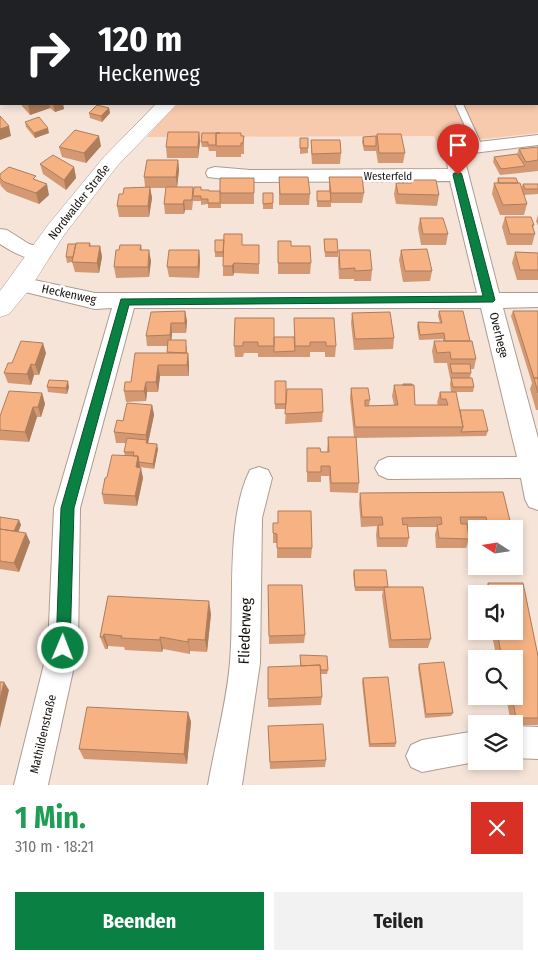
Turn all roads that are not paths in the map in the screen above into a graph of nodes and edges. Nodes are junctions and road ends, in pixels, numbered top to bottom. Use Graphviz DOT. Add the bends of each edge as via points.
graph roads {
  1 [pos="166,105"];
  2 [pos="459,105"];
  3 [pos="538,140"];
  4 [pos="478,146"];
  5 [pos="215,172"];
  6 [pos="458,175"];
  7 [pos="0,234"];
  8 [pos="41,254"];
  9 [pos="20,284"];
  10 [pos="490,300"];
  11 [pos="538,300"];
  12 [pos="125,301"];
  13 [pos="0,308"];
  14 [pos="532,452"];
  15 [pos="388,468"];
  16 [pos="259,478"];
  17 [pos="538,499"];
  18 [pos="523,742"];
  19 [pos="538,743"];
  20 [pos="468,747"];
  21 [pos="422,756"];
  22 [pos="31,785"];
  23 [pos="225,785"];
  1 -- 8 [label="street, Nordwalder Straße" via="111,161"];
  2 -- 4 [label="lane"];
  3 -- 4 [label="street"];
  4 -- 6 [label="street" via="459,152 456,161"];
  5 -- 6 [label="street, Westerfeld" via="250,176"];
  6 -- 10 [label="street, Overhege"];
  7 -- 8 [label="street" via="22,250"];
  8 -- 9 [label="street, Nordwalder Straße"];
  9 -- 12 [label="street, Heckenweg" via="95,301"];
  9 -- 13 [label="street, Nordwalder Straße"];
  10 -- 11 [label="street, Heckenweg"];
  10 -- 12 [label="street, Heckenweg"];
  10 -- 14 [label="street, Overhege"];
  12 -- 22 [label="street, Mathildenstraße" via="68,508 63,648"];
  14 -- 15 [label="street"];
  14 -- 17 [label="street, Overhege"];
  16 -- 23 [label="street, Fliederweg" via="249,518 245,663"];
  18 -- 19 [label="street"];
  20 -- 21 [label="street"];
}
